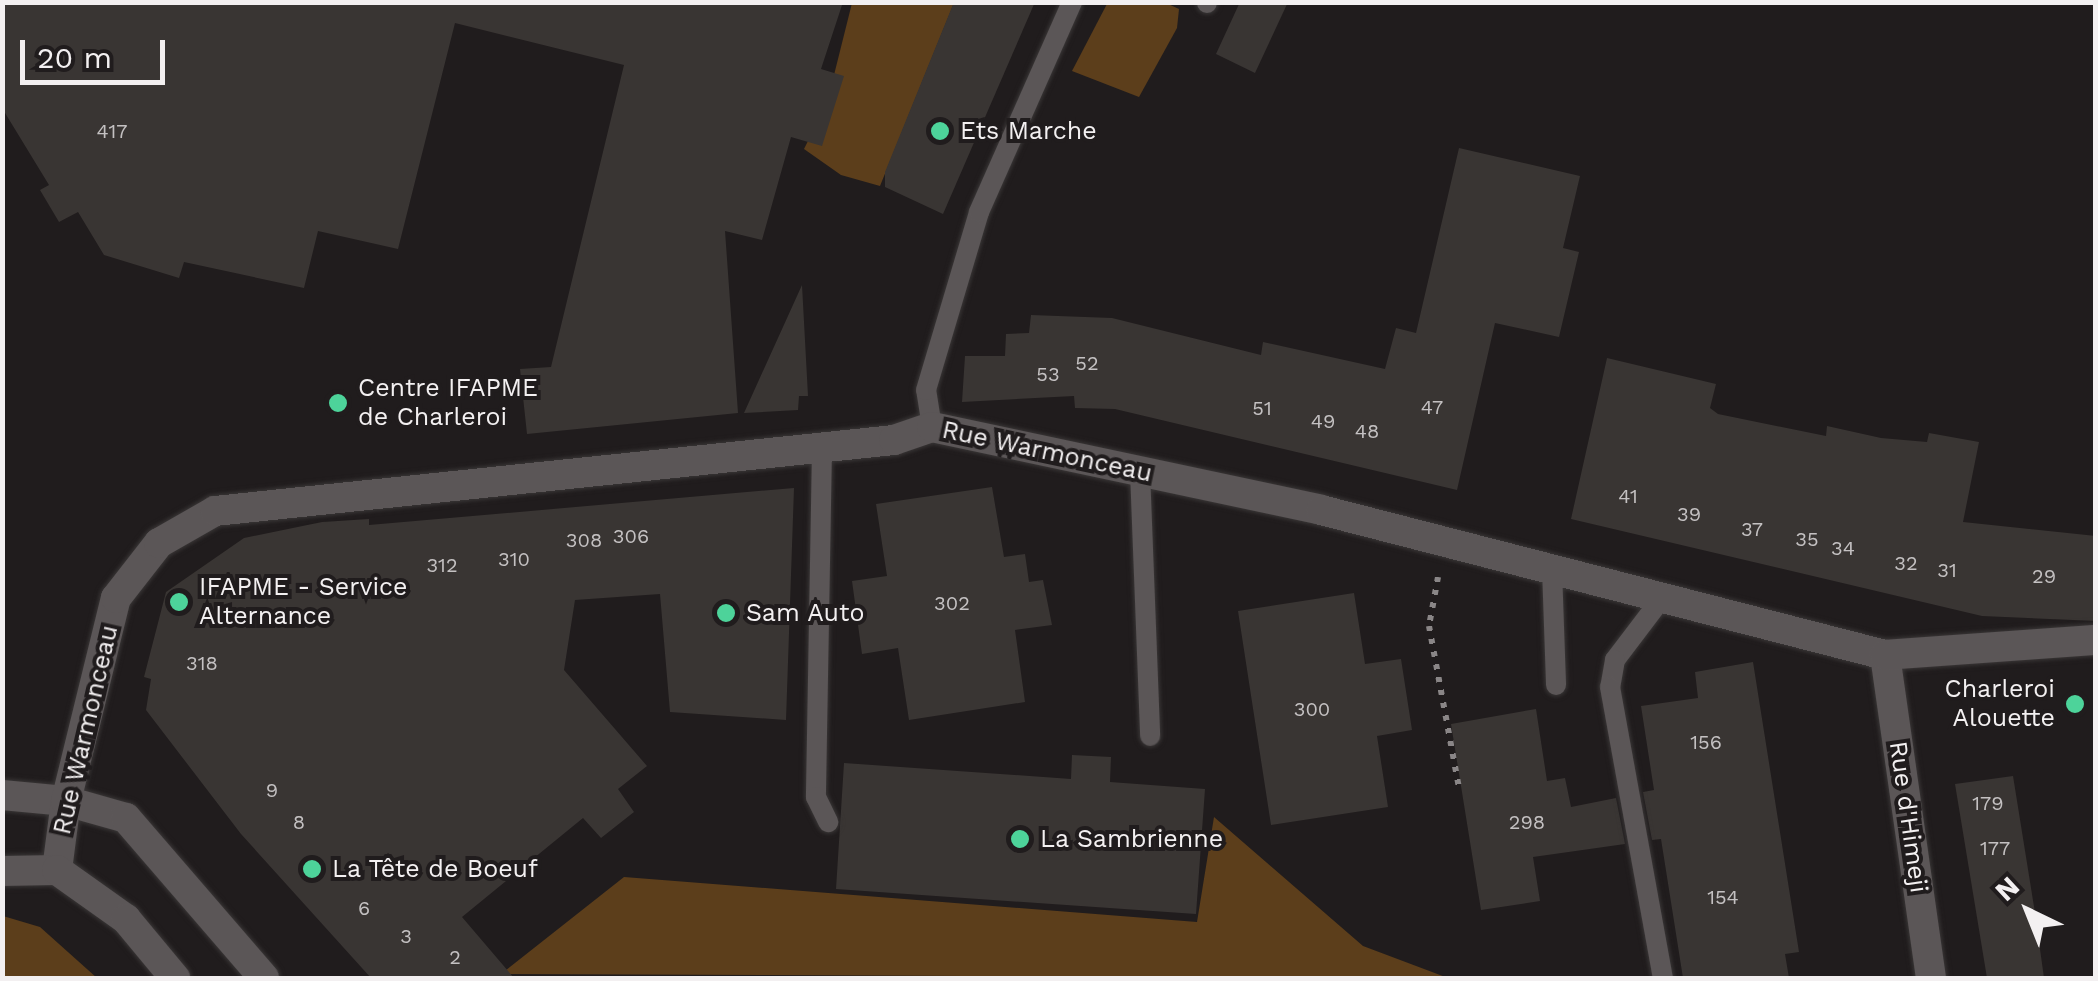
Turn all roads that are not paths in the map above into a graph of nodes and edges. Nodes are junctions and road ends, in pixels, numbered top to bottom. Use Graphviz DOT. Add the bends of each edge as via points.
graph roads {
  1 [pos="1072,2"];
  2 [pos="932,427"];
  3 [pos="822,448"];
  4 [pos="1140,471"];
  5 [pos="1552,569"];
  6 [pos="1662,598"];
  7 [pos="2096,640"];
  8 [pos="1884,655"];
  9 [pos="1556,684"];
  10 [pos="1150,736"];
  11 [pos="2,795"];
  12 [pos="66,801"];
  13 [pos="828,822"];
  14 [pos="2,870"];
  15 [pos="56,870"];
  16 [pos="175,978"];
  17 [pos="264,978"];
  18 [pos="1663,978"];
  19 [pos="1931,978"];
  1 -- 2 [label="lane" via="979,212 926,390"];
  2 -- 3 [label="street, Rue Warmonceau" via="894,440"];
  2 -- 4 [label="street, Rue Warmonceau"];
  3 -- 12 [label="street, Rue Warmonceau" via="215,511 160,543 116,598"];
  3 -- 13 [label="lane" via="816,797"];
  4 -- 5 [label="street, Rue Warmonceau"];
  4 -- 10 [label="lane"];
  5 -- 6 [label="street, Rue Warmonceau"];
  5 -- 9 [label="lane"];
  6 -- 8 [label="street, Rue Warmonceau"];
  6 -- 18 [label="lane" via="1616,660 1610,687"];
  7 -- 8 [label="street, Rue Warmonceau"];
  8 -- 19 [label="street, Rue d'Himeji"];
  11 -- 12 [label="street"];
  12 -- 15 [label="street, Rue Warmonceau"];
  12 -- 17 [label="street" via="126,818"];
  14 -- 15 [label="street"];
  15 -- 16 [label="street" via="126,919"];
}
